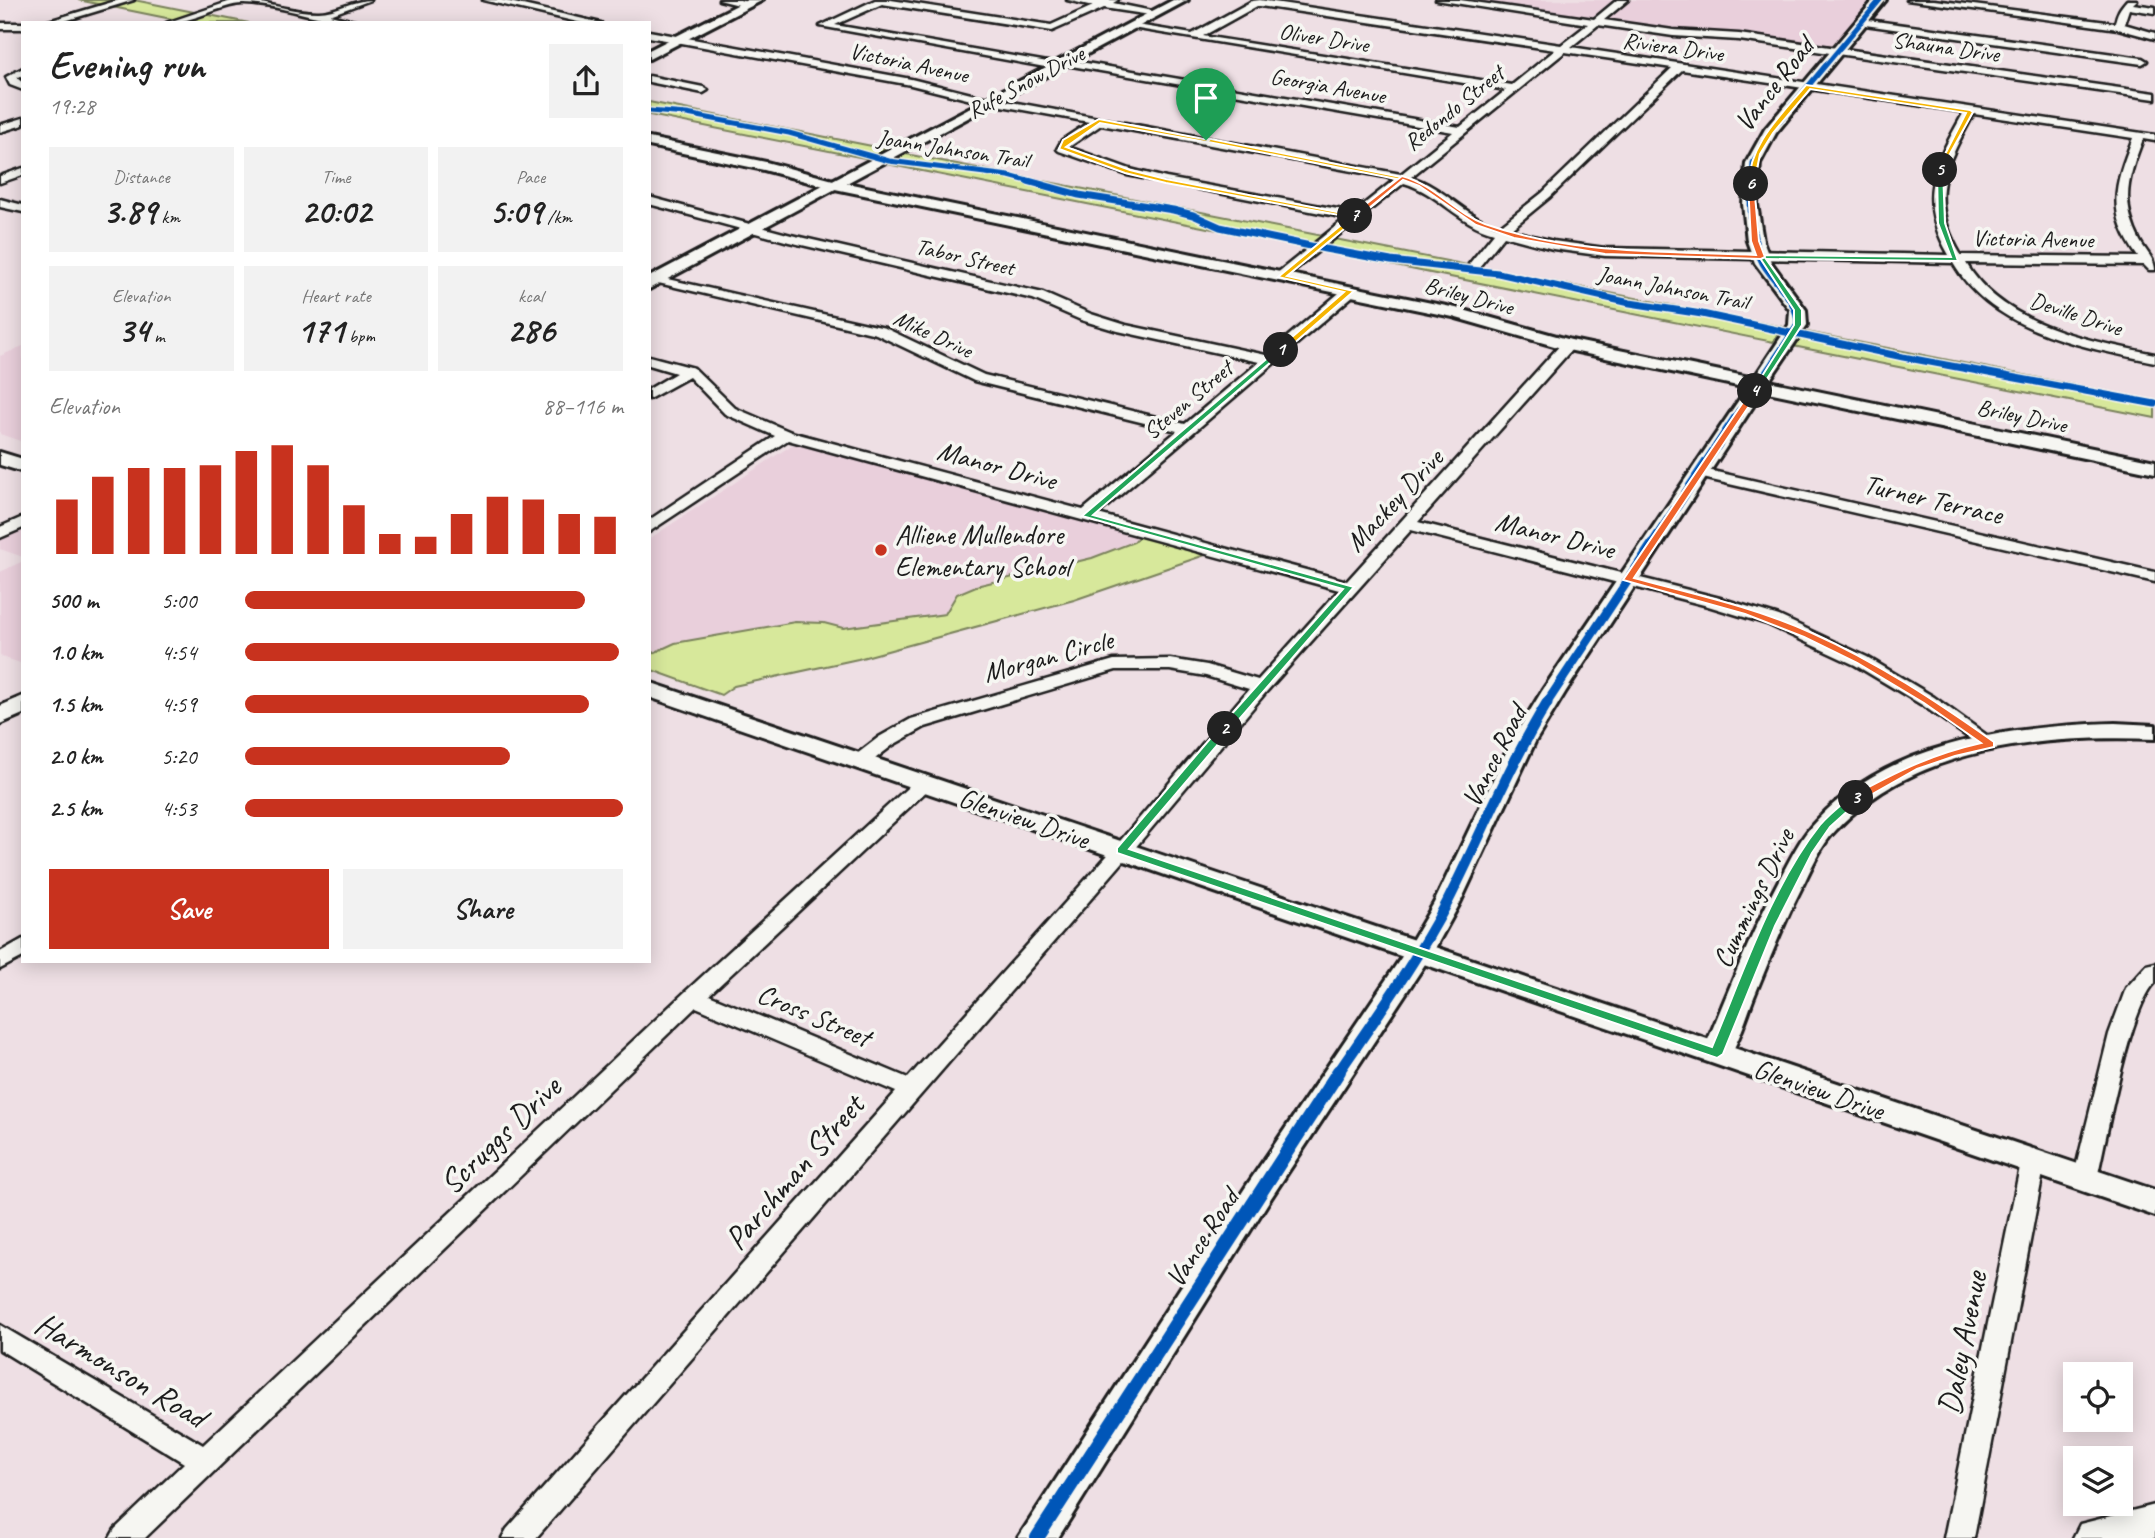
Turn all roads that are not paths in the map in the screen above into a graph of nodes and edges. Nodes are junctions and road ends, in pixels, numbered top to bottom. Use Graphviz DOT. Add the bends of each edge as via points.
graph roads {
  1 [pos="129,0"];
  2 [pos="242,0"];
  3 [pos="366,0"];
  4 [pos="488,0"];
  5 [pos="724,0"];
  6 [pos="882,0"];
  7 [pos="1072,0"];
  8 [pos="1182,0"];
  9 [pos="1441,0"];
  10 [pos="1623,0"];
  11 [pos="1880,0"];
  12 [pos="1912,0"];
  13 [pos="2004,0"];
  14 [pos="752,2"];
  15 [pos="1108,2"];
  16 [pos="2129,3"];
  17 [pos="2155,10"];
  18 [pos="1994,11"];
  19 [pos="1157,13"];
  20 [pos="319,16"];
  21 [pos="54,21"];
  22 [pos="178,21"];
  23 [pos="346,21"];
  24 [pos="587,21"];
  25 [pos="1596,22"];
  26 [pos="1861,22"];
  27 [pos="0,26"];
  28 [pos="19,26"];
  29 [pos="2119,26"];
  30 [pos="1130,27"];
  31 [pos="1052,28"];
  32 [pos="651,34"];
  33 [pos="0,36"];
  34 [pos="2153,36"];
  35 [pos="1194,37"];
  36 [pos="678,39"];
  37 [pos="1561,50"];
  38 [pos="1837,51"];
  39 [pos="651,54"];
  40 [pos="2142,61"];
  41 [pos="1060,64"];
  42 [pos="1679,67"];
  43 [pos="21,72"];
  44 [pos="651,79"];
  45 [pos="2134,83"];
  46 [pos="21,86"];
  47 [pos="1808,87"];
  48 [pos="1512,88"];
  49 [pos="703,90"];
  50 [pos="2155,96"];
  51 [pos="990,101"];
  52 [pos="1970,112"];
  53 [pos="1099,121"];
  54 [pos="21,122"];
  55 [pos="0,129"];
  56 [pos="1461,130"];
  57 [pos="2139,136"];
  58 [pos="2155,138"];
  59 [pos="651,142"];
  60 [pos="21,173"];
  61 [pos="1402,178"];
  62 [pos="0,180"];
  63 [pos="835,185"];
  64 [pos="651,201"];
  65 [pos="0,203"];
  66 [pos="21,208"];
  67 [pos="1355,216"];
  68 [pos="754,229"];
  69 [pos="1502,232"];
  70 [pos="1761,257"];
  71 [pos="1956,259"];
  72 [pos="1475,264"];
  73 [pos="2150,265"];
  74 [pos="1282,277"];
  75 [pos="654,281"];
  76 [pos="1350,291"];
  77 [pos="1568,345"];
  78 [pos="2155,358"];
  79 [pos="1270,360"];
  80 [pos="651,361"];
  81 [pos="689,371"];
  82 [pos="1759,384"];
  83 [pos="651,394"];
  84 [pos="1189,429"];
  85 [pos="786,435"];
  86 [pos="0,458"];
  87 [pos="21,465"];
  88 [pos="2155,467"];
  89 [pos="1699,473"];
  90 [pos="1086,516"];
  91 [pos="21,523"];
  92 [pos="1406,524"];
  93 [pos="651,526"];
  94 [pos="0,533"];
  95 [pos="2155,577"];
  96 [pos="1628,580"];
  97 [pos="1349,587"];
  98 [pos="1261,687"];
  99 [pos="651,690"];
  100 [pos="21,704"];
  101 [pos="0,716"];
  102 [pos="2155,732"];
  103 [pos="1990,744"];
  104 [pos="860,761"];
  105 [pos="924,783"];
  106 [pos="1122,851"];
  107 [pos="21,947"];
  108 [pos="1419,952"];
  109 [pos="0,962"];
  110 [pos="2155,970"];
  111 [pos="693,997"];
  112 [pos="1717,1054"];
  113 [pos="912,1089"];
  114 [pos="2033,1162"];
  115 [pos="2085,1179"];
  116 [pos="2155,1203"];
  117 [pos="0,1336"];
  118 [pos="206,1462"];
  119 [pos="2155,1526"];
  120 [pos="125,1538"];
  121 [pos="517,1538"];
  122 [pos="1037,1538"];
  123 [pos="1959,1538"];
  124 [pos="2096,1538"];
  1 -- 21 [label="street"];
  2 -- 20 [label="street"];
  2 -- 22 [label="street"];
  3 -- 20 [label="street"];
  4 -- 24 [label="street"];
  5 -- 14 [label="street"];
  6 -- 31 [label="street"];
  6 -- 41 [label="street, Georgia Avenue" via="825,26"];
  7 -- 15 [label="street"];
  8 -- 19 [label="main road, Rufe Snow Drive"];
  9 -- 25 [label="street, Shauna Drive"];
  10 -- 25 [label="street, Redondo Street"];
  11 -- 26 [label="street, Vance Road"];
  12 -- 18 [label="street"];
  13 -- 18 [label="street"];
  14 -- 36 [label="street"];
  15 -- 19 [label="street"];
  15 -- 31 [label="street"];
  16 -- 17 [label="street"];
  16 -- 29 [label="street"];
  18 -- 29 [label="street"];
  19 -- 30 [label="main road, Rufe Snow Drive"];
  20 -- 23 [label="street"];
  25 -- 37 [label="street, Redondo Street"];
  25 -- 38 [label="street, Shauna Drive"];
  26 -- 38 [label="street, Vance Road"];
  26 -- 40 [label="street"];
  27 -- 28 [label="street"];
  28 -- 33 [label="street"];
  29 -- 34 [label="street"];
  30 -- 35 [label="street, Oliver Drive"];
  30 -- 41 [label="main road, Rufe Snow Drive"];
  32 -- 36 [label="street, Victoria Avenue"];
  34 -- 40 [label="street"];
  35 -- 37 [label="street, Riviera Drive" via="1260,3"];
  35 -- 48 [label="street, Oliver Drive"];
  36 -- 39 [label="street"];
  36 -- 51 [label="street, Victoria Avenue"];
  37 -- 42 [label="street, Riviera Drive"];
  37 -- 48 [label="street, Redondo Street"];
  38 -- 45 [label="street, Shauna Drive"];
  38 -- 47 [label="street, Vance Road"];
  40 -- 45 [label="street"];
  41 -- 51 [label="main road, Rufe Snow Drive"];
  41 -- 56 [label="street, Georgia Avenue"];
  42 -- 47 [label="street, Riviera Drive"];
  42 -- 69 [label="street"];
  43 -- 46 [label="street" via="11,80"];
  44 -- 49 [label="street"];
  45 -- 50 [label="street, Shauna Drive"];
  47 -- 52 [label="street, Riviera Drive"];
  47 -- 70 [label="street, Vance Road" via="1770,132 1754,163 1751,204"];
  48 -- 56 [label="street, Redondo Street"];
  51 -- 53 [label="street, Victoria Avenue"];
  51 -- 63 [label="main road, Rufe Snow Drive"];
  52 -- 57 [label="street, Riviera Drive"];
  52 -- 71 [label="street, Deville Drive" via="1938,178 1941,223"];
  53 -- 61 [label="street, Victoria Avenue"];
  53 -- 67 [label="street" via="1066,142 1063,149 1166,181"];
  54 -- 55 [label="street"];
  56 -- 61 [label="street, Redondo Street"];
  57 -- 58 [label="street, Riviera Drive"];
  57 -- 73 [label="street" via="2122,190 2134,245"];
  59 -- 63 [label="street, Briley Drive"];
  60 -- 62 [label="street"];
  61 -- 67 [label="street, Redondo Street"];
  61 -- 69 [label="street, Victoria Avenue" via="1421,184 1478,224"];
  63 -- 68 [label="main road, Rufe Snow Drive"];
  63 -- 74 [label="street, Briley Drive"];
  64 -- 68 [label="street, Tabor Street"];
  65 -- 66 [label="street"];
  67 -- 74 [label="street, Redondo Street"];
  68 -- 75 [label="main road, Rufe Snow Drive"];
  68 -- 79 [label="street, Tabor Street" via="981,281 1038,296 1123,328"];
  69 -- 70 [label="street, Victoria Avenue" via="1605,252"];
  69 -- 72 [label="street"];
  70 -- 71 [label="street, Victoria Avenue"];
  70 -- 82 [label="street, Vance Road" via="1799,317"];
  71 -- 73 [label="street, Victoria Avenue"];
  71 -- 78 [label="street, Deville Drive" via="1994,302 2024,322"];
  74 -- 76 [label="street, Briley Drive"];
  75 -- 84 [label="street, Mike Drive" via="880,331 959,372"];
  76 -- 77 [label="street, Briley Drive" via="1455,313"];
  76 -- 79 [label="street, Steven Street"];
  77 -- 82 [label="street, Briley Drive"];
  77 -- 92 [label="street, Mackey Drive"];
  79 -- 84 [label="street, Steven Street"];
  80 -- 81 [label="street, Manor Drive"];
  81 -- 83 [label="street"];
  81 -- 85 [label="street, Manor Drive" via="730,411"];
  82 -- 88 [label="street, Briley Drive"];
  82 -- 89 [label="street, Vance Road"];
  84 -- 90 [label="street, Steven Street"];
  85 -- 90 [label="street, Manor Drive"];
  85 -- 93 [label="street"];
  86 -- 87 [label="main road"];
  89 -- 95 [label="street, Turner Terrace"];
  89 -- 96 [label="street, Vance Road"];
  90 -- 97 [label="street, Manor Drive"];
  91 -- 94 [label="street"];
  92 -- 96 [label="street, Manor Drive"];
  92 -- 97 [label="street, Mackey Drive"];
  96 -- 103 [label="street, Manor Drive" via="1749,612 1807,634 1928,701"];
  96 -- 108 [label="street, Vance Road" via="1523,742"];
  97 -- 98 [label="street, Mackey Drive"];
  98 -- 104 [label="street, Morgan Circle" via="1185,665 1114,664 918,723"];
  98 -- 106 [label="street, Mackey Drive"];
  99 -- 104 [label="main road, Glenview Drive"];
  100 -- 101 [label="main road"];
  102 -- 103 [label="street, Cummings Drive" via="2066,731"];
  103 -- 112 [label="street, Cummings Drive" via="1903,772 1849,803 1826,825 1769,926"];
  104 -- 105 [label="main road, Glenview Drive"];
  105 -- 106 [label="main road, Glenview Drive"];
  105 -- 111 [label="street, Scruggs Drive"];
  106 -- 108 [label="main road, Glenview Drive"];
  106 -- 113 [label="street, Parchman Street"];
  107 -- 109 [label="street"];
  108 -- 112 [label="main road, Glenview Drive"];
  108 -- 122 [label="street, Vance Road"];
  110 -- 115 [label="street" via="2137,988 2120,1034"];
  111 -- 113 [label="street, Cross Street"];
  111 -- 118 [label="street, Scruggs Drive"];
  112 -- 114 [label="main road, Glenview Drive"];
  113 -- 121 [label="street, Parchman Street"];
  114 -- 115 [label="main road, Glenview Drive"];
  114 -- 123 [label="street, Daley Avenue"];
  115 -- 116 [label="main road, Glenview Drive"];
  117 -- 118 [label="street, Harmonson Road"];
  118 -- 120 [label="street, Scruggs Drive"];
  119 -- 124 [label="main road"];
}
